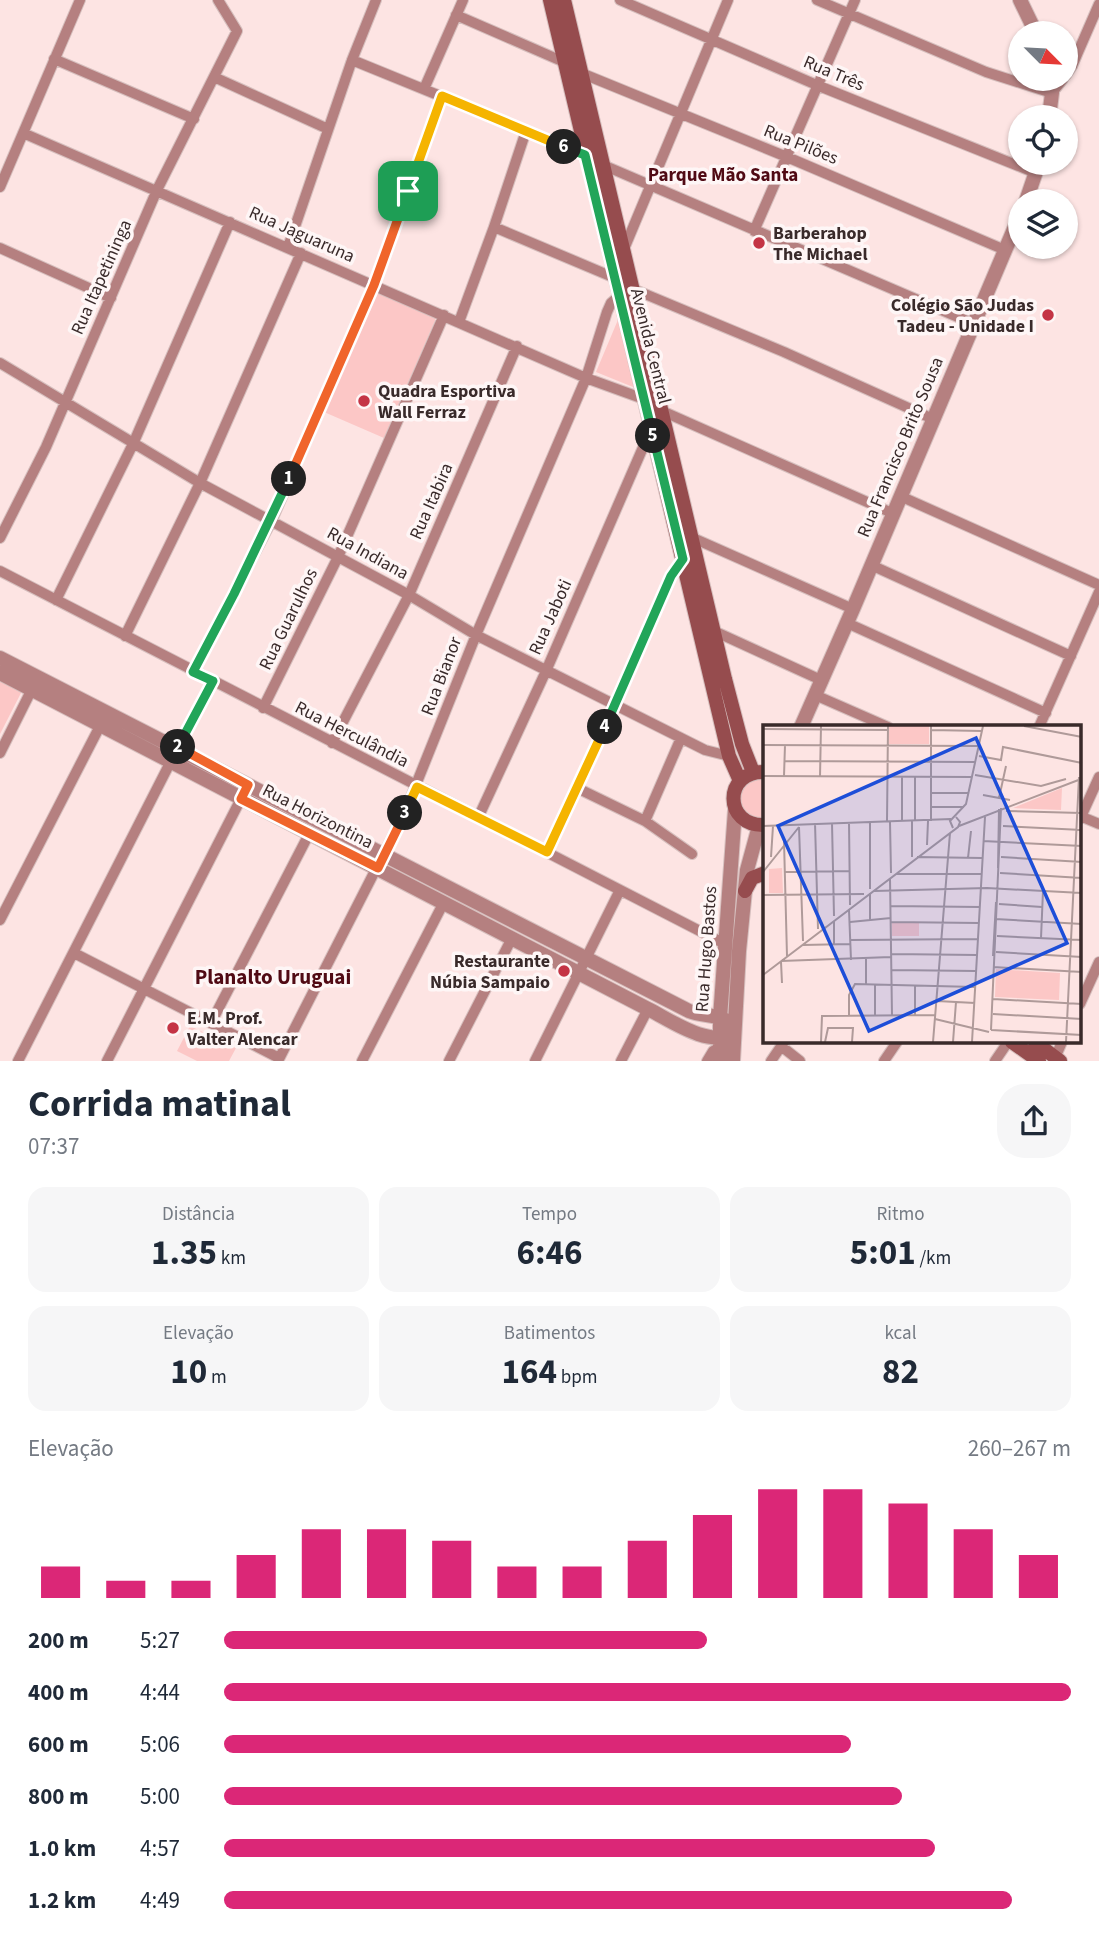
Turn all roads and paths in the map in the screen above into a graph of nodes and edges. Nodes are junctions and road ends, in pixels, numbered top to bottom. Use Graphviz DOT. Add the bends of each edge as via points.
graph roads {
  1 [pos="80,0"];
  2 [pos="218,0"];
  3 [pos="376,0"];
  4 [pos="463,0"];
  5 [pos="550,0"];
  6 [pos="564,0"];
  7 [pos="620,0"];
  8 [pos="728,0"];
  9 [pos="817,0"];
  10 [pos="855,0"];
  11 [pos="1020,0"];
  12 [pos="1099,4"];
  13 [pos="849,14"];
  14 [pos="456,15"];
  15 [pos="1030,21"];
  16 [pos="711,39"];
  17 [pos="1078,52"];
  18 [pos="54,59"];
  19 [pos="352,60"];
  20 [pos="564,62"];
  21 [pos="581,73"];
  22 [pos="214,77"];
  23 [pos="1008,77"];
  24 [pos="819,86"];
  25 [pos="424,89"];
  26 [pos="442,96"];
  27 [pos="679,114"];
  28 [pos="194,119"];
  29 [pos="328,128"];
  30 [pos="526,131"];
  31 [pos="23,133"];
  32 [pos="585,155"];
  33 [pos="787,156"];
  34 [pos="1008,157"];
  35 [pos="603,165"];
  36 [pos="651,185"];
  37 [pos="0,187"];
  38 [pos="157,190"];
  39 [pos="230,222"];
  40 [pos="494,227"];
  41 [pos="754,231"];
  42 [pos="1008,243"];
  43 [pos="288,247"];
  44 [pos="0,248"];
  45 [pos="624,249"];
  46 [pos="1005,250"];
  47 [pos="301,253"];
  48 [pos="615,278"];
  49 [pos="374,285"];
  50 [pos="626,293"];
  51 [pos="111,298"];
  52 [pos="444,315"];
  53 [pos="459,322"];
  54 [pos="974,324"];
  55 [pos="517,346"];
  56 [pos="0,363"];
  57 [pos="586,378"];
  58 [pos="644,398"];
  59 [pos="65,403"];
  60 [pos="662,411"];
  61 [pos="933,419"];
  62 [pos="651,429"];
  63 [pos="133,444"];
  64 [pos="200,483"];
  65 [pos="900,496"];
  66 [pos="892,513"];
  67 [pos="271,520"];
  68 [pos="0,538"];
  69 [pos="693,538"];
  70 [pos="338,557"];
  71 [pos="683,559"];
  72 [pos="871,565"];
  73 [pos="2,576"];
  74 [pos="1099,585"];
  75 [pos="1099,592"];
  76 [pos="409,596"];
  77 [pos="56,600"];
  78 [pos="703,610"];
  79 [pos="850,616"];
  80 [pos="716,632"];
  81 [pos="476,635"];
  82 [pos="125,636"];
  83 [pos="1071,656"];
  84 [pos="0,657"];
  85 [pos="546,670"];
  86 [pos="193,672"];
  87 [pos="0,673"];
  88 [pos="821,680"];
  89 [pos="213,681"];
  90 [pos="35,683"];
  91 [pos="815,695"];
  92 [pos="615,705"];
  93 [pos="264,708"];
  94 [pos="1046,713"];
  95 [pos="801,723"];
  96 [pos="880,725"];
  97 [pos="1040,725"];
  98 [pos="100,726"];
  99 [pos="681,738"];
  100 [pos="332,743"];
  101 [pos="177,749"];
  102 [pos="0,753"];
  103 [pos="729,756"];
  104 [pos="170,763"];
  105 [pos="760,770"];
  106 [pos="1099,777"];
  107 [pos="740,781"];
  108 [pos="248,785"];
  109 [pos="417,787"];
  110 [pos="577,788"];
  111 [pos="241,799"];
  112 [pos="736,810"];
  113 [pos="1082,813"];
  114 [pos="478,818"];
  115 [pos="1082,818"];
  116 [pos="645,821"];
  117 [pos="1099,824"];
  118 [pos="763,826"];
  119 [pos="309,834"];
  120 [pos="547,852"];
  121 [pos="692,854"];
  122 [pos="382,862"];
  123 [pos="763,874"];
  124 [pos="620,890"];
  125 [pos="745,891"];
  126 [pos="444,902"];
  127 [pos="0,920"];
  128 [pos="512,938"];
  129 [pos="727,946"];
  130 [pos="74,953"];
  131 [pos="588,959"];
  132 [pos="1099,962"];
  133 [pos="580,974"];
  134 [pos="143,989"];
  135 [pos="1082,1000"];
  136 [pos="648,1009"];
  137 [pos="720,1018"];
  138 [pos="211,1023"];
  139 [pos="782,1044"];
  140 [pos="896,1044"];
  141 [pos="1020,1044"];
  142 [pos="1023,1044"];
  143 [pos="1024,1044"];
  144 [pos="729,1049"];
  145 [pos="279,1059"];
  146 [pos="1057,1059"];
  147 [pos="18,1061"];
  148 [pos="107,1061"];
  149 [pos="362,1061"];
  150 [pos="449,1061"];
  151 [pos="535,1061"];
  152 [pos="621,1061"];
  153 [pos="707,1061"];
  154 [pos="772,1061"];
  155 [pos="800,1061"];
  156 [pos="884,1061"];
  157 [pos="995,1061"];
  158 [pos="1039,1061"];
  1 -- 18 [label="street"];
  2 -- 22 [label="street, Rua Itapetininga" via="237,31"];
  3 -- 19 [label="street"];
  4 -- 14 [label="street"];
  5 -- 20 [label="main road, Avenida Central"];
  6 -- 21 [label="main road, Avenida Central"];
  7 -- 16 [label="street, Rua Três"];
  8 -- 16 [label="street"];
  9 -- 13 [label="street"];
  10 -- 13 [label="street"];
  11 -- 15 [label="street"];
  12 -- 17 [label="street"];
  13 -- 23 [label="street" via="986,72"];
  13 -- 24 [label="street"];
  14 -- 20 [label="street"];
  14 -- 25 [label="street"];
  16 -- 24 [label="street, Rua Três"];
  16 -- 27 [label="street"];
  18 -- 28 [label="street"];
  18 -- 31 [label="street"];
  19 -- 25 [label="street"];
  19 -- 29 [label="street"];
  20 -- 32 [label="main road, Avenida Central"];
  21 -- 27 [label="street, Rua Pilões"];
  21 -- 35 [label="main road, Avenida Central"];
  22 -- 28 [label="street, Rua Itapetininga"];
  22 -- 29 [label="street"];
  24 -- 33 [label="street"];
  24 -- 34 [label="street, Rua Três"];
  25 -- 26 [label="street"];
  26 -- 30 [label="street"];
  26 -- 49 [label="street"];
  27 -- 33 [label="street, Rua Pilões"];
  27 -- 36 [label="street"];
  28 -- 38 [label="street, Rua Itapetininga"];
  29 -- 43 [label="street"];
  30 -- 32 [label="street"];
  30 -- 40 [label="street"];
  31 -- 37 [label="street"];
  31 -- 38 [label="street, Rua Jaguaruna"];
  32 -- 48 [label="main road, Avenida Central"];
  33 -- 41 [label="street"];
  33 -- 46 [label="street, Rua Pilões"];
  35 -- 36 [label="street"];
  35 -- 45 [label="main road, Avenida Central"];
  36 -- 41 [label="street"];
  36 -- 45 [label="street"];
  38 -- 39 [label="street, Rua Jaguaruna"];
  38 -- 51 [label="street, Rua Itapetininga"];
  39 -- 43 [label="street, Rua Jaguaruna"];
  39 -- 63 [label="street"];
  40 -- 48 [label="street"];
  40 -- 53 [label="street"];
  41 -- 54 [label="street"];
  42 -- 46 [label="street, Rua Francisco Brito Sousa"];
  43 -- 47 [label="street, Rua Jaguaruna"];
  44 -- 51 [label="street"];
  45 -- 50 [label="main road, Avenida Central"];
  46 -- 54 [label="street, Rua Francisco Brito Sousa"];
  47 -- 49 [label="street, Rua Jaguaruna"];
  47 -- 64 [label="street"];
  48 -- 50 [label="main road, Avenida Central"];
  49 -- 52 [label="street, Rua Jaguaruna"];
  49 -- 67 [label="street"];
  50 -- 57 [label="street, Rua Bianor" via="611,303"];
  50 -- 58 [label="main road, Avenida Central"];
  50 -- 60 [label="main road, Avenida Central"];
  50 -- 61 [label="street" via="784,352"];
  51 -- 59 [label="street, Rua Itapetininga"];
  52 -- 53 [label="street, Rua Jaguaruna"];
  52 -- 70 [label="street, Rua Guarulhos"];
  53 -- 55 [label="street, Rua Jaguaruna"];
  54 -- 61 [label="street, Rua Francisco Brito Sousa"];
  55 -- 57 [label="street, Rua Jaguaruna"];
  55 -- 76 [label="street, Rua Itabira"];
  56 -- 59 [label="street, Rua Indiana"];
  57 -- 58 [label="street, Rua Jaguaruna"];
  57 -- 81 [label="street, Rua Bianor"];
  58 -- 62 [label="main road, Avenida Central"];
  59 -- 63 [label="street, Rua Indiana"];
  59 -- 68 [label="street, Rua Itapetininga"];
  60 -- 66 [label="street"];
  60 -- 69 [label="main road, Avenida Central"];
  61 -- 65 [label="street, Rua Francisco Brito Sousa"];
  62 -- 71 [label="main road, Avenida Central"];
  62 -- 85 [label="street, Rua Jaboti"];
  63 -- 64 [label="street, Rua Indiana"];
  63 -- 77 [label="street"];
  64 -- 67 [label="street, Rua Indiana"];
  64 -- 82 [label="street"];
  65 -- 66 [label="street, Rua Francisco Brito Sousa"];
  65 -- 74 [label="street"];
  66 -- 72 [label="street, Rua Francisco Brito Sousa"];
  67 -- 70 [label="street, Rua Indiana"];
  67 -- 86 [label="street"];
  69 -- 78 [label="main road, Avenida Central"];
  69 -- 79 [label="street"];
  70 -- 76 [label="street, Rua Indiana"];
  70 -- 93 [label="street, Rua Guarulhos"];
  71 -- 78 [label="main road, Avenida Central"];
  71 -- 92 [label="street" via="671,576"];
  72 -- 79 [label="street, Rua Francisco Brito Sousa"];
  72 -- 83 [label="street"];
  73 -- 77 [label="street, Rua Herculândia"];
  75 -- 83 [label="street"];
  76 -- 81 [label="street, Rua Indiana"];
  76 -- 100 [label="street, Rua Itabira"];
  77 -- 82 [label="street, Rua Herculândia"];
  78 -- 80 [label="main road, Avenida Central"];
  78 -- 103 [label="main road, Avenida Central"];
  79 -- 88 [label="street, Rua Francisco Brito Sousa"];
  79 -- 94 [label="street"];
  80 -- 88 [label="street"];
  80 -- 105 [label="main road, Avenida Central" via="742,744"];
  81 -- 85 [label="street, Rua Indiana"];
  81 -- 109 [label="street, Rua Bianor"];
  82 -- 86 [label="street, Rua Herculândia"];
  83 -- 94 [label="street"];
  84 -- 90 [label="street, Rua Horizontina"];
  85 -- 92 [label="street, Rua Indiana"];
  85 -- 114 [label="street, Rua Jaboti"];
  86 -- 89 [label="street, Rua Herculândia"];
  87 -- 90 [label="street, Rua Horizontina"];
  88 -- 91 [label="street, Rua Francisco Brito Sousa"];
  89 -- 93 [label="street, Rua Herculândia"];
  89 -- 101 [label="street"];
  90 -- 98 [label="street, Rua Horizontina"];
  90 -- 101 [label="street, Rua Horizontina"];
  90 -- 102 [label="street"];
  91 -- 95 [label="street, Rua Francisco Brito Sousa"];
  91 -- 96 [label="street"];
  92 -- 99 [label="street, Rua Indiana"];
  92 -- 110 [label="street"];
  93 -- 100 [label="street, Rua Herculândia"];
  94 -- 97 [label="street"];
  98 -- 104 [label="street, Rua Horizontina"];
  98 -- 127 [label="street"];
  99 -- 103 [label="street, Rua Indiana"];
  99 -- 116 [label="street"];
  100 -- 109 [label="street, Rua Herculândia"];
  101 -- 108 [label="street, Rua Horizontina"];
  103 -- 107 [label="main road, Avenida Central"];
  104 -- 111 [label="street, Rua Horizontina"];
  104 -- 130 [label="street"];
  105 -- 107 [label="main road"];
  106 -- 113 [label="street"];
  107 -- 112 [label="main road" via="733,795"];
  108 -- 111 [label="street"];
  108 -- 122 [label="street, Rua Horizontina"];
  109 -- 114 [label="street, Rua Herculândia"];
  109 -- 122 [label="street, Rua Bianor"];
  110 -- 116 [label="street"];
  110 -- 120 [label="street"];
  111 -- 119 [label="street, Rua Horizontina"];
  111 -- 134 [label="street"];
  112 -- 118 [label="main road" via="745,821"];
  112 -- 129 [label="street, Rua Hugo Bastos"];
  114 -- 120 [label="street, Rua Herculândia"];
  115 -- 117 [label="street"];
  116 -- 121 [label="street"];
  118 -- 125 [label="street" via="749,860"];
  119 -- 122 [label="street, Rua Horizontina"];
  119 -- 138 [label="street"];
  120 -- 124 [label="street, Rua Herculândia"];
  122 -- 126 [label="street, Rua Horizontina"];
  122 -- 131 [label="street, Rua Horizontina"];
  122 -- 145 [label="street, Rua Bianor"];
  123 -- 125 [label="main road" via="752,878"];
  124 -- 129 [label="street, Rua Herculândia"];
  124 -- 131 [label="street"];
  125 -- 144 [label="street"];
  126 -- 128 [label="street, Rua Horizontina"];
  126 -- 149 [label="street"];
  128 -- 133 [label="street, Rua Horizontina"];
  128 -- 150 [label="street"];
  129 -- 137 [label="street, Rua Hugo Bastos"];
  130 -- 134 [label="street"];
  130 -- 147 [label="street"];
  131 -- 133 [label="street"];
  131 -- 137 [label="street, Rua Horizontina" via="702,1017"];
  132 -- 135 [label="street"];
  133 -- 136 [label="street, Rua Horizontina"];
  133 -- 151 [label="street"];
  134 -- 138 [label="street"];
  134 -- 148 [label="street"];
  136 -- 144 [label="street, Rua Horizontina"];
  136 -- 152 [label="street"];
  137 -- 144 [label="street, Rua Hugo Bastos"];
  138 -- 145 [label="street"];
  139 -- 154 [label="street"];
  139 -- 155 [label="street"];
  140 -- 156 [label="street"];
  141 -- 157 [label="street"];
  142 -- 158 [label="main road"];
  143 -- 146 [label="main road"];
  144 -- 153 [label="street" via="713,1051"];
}
